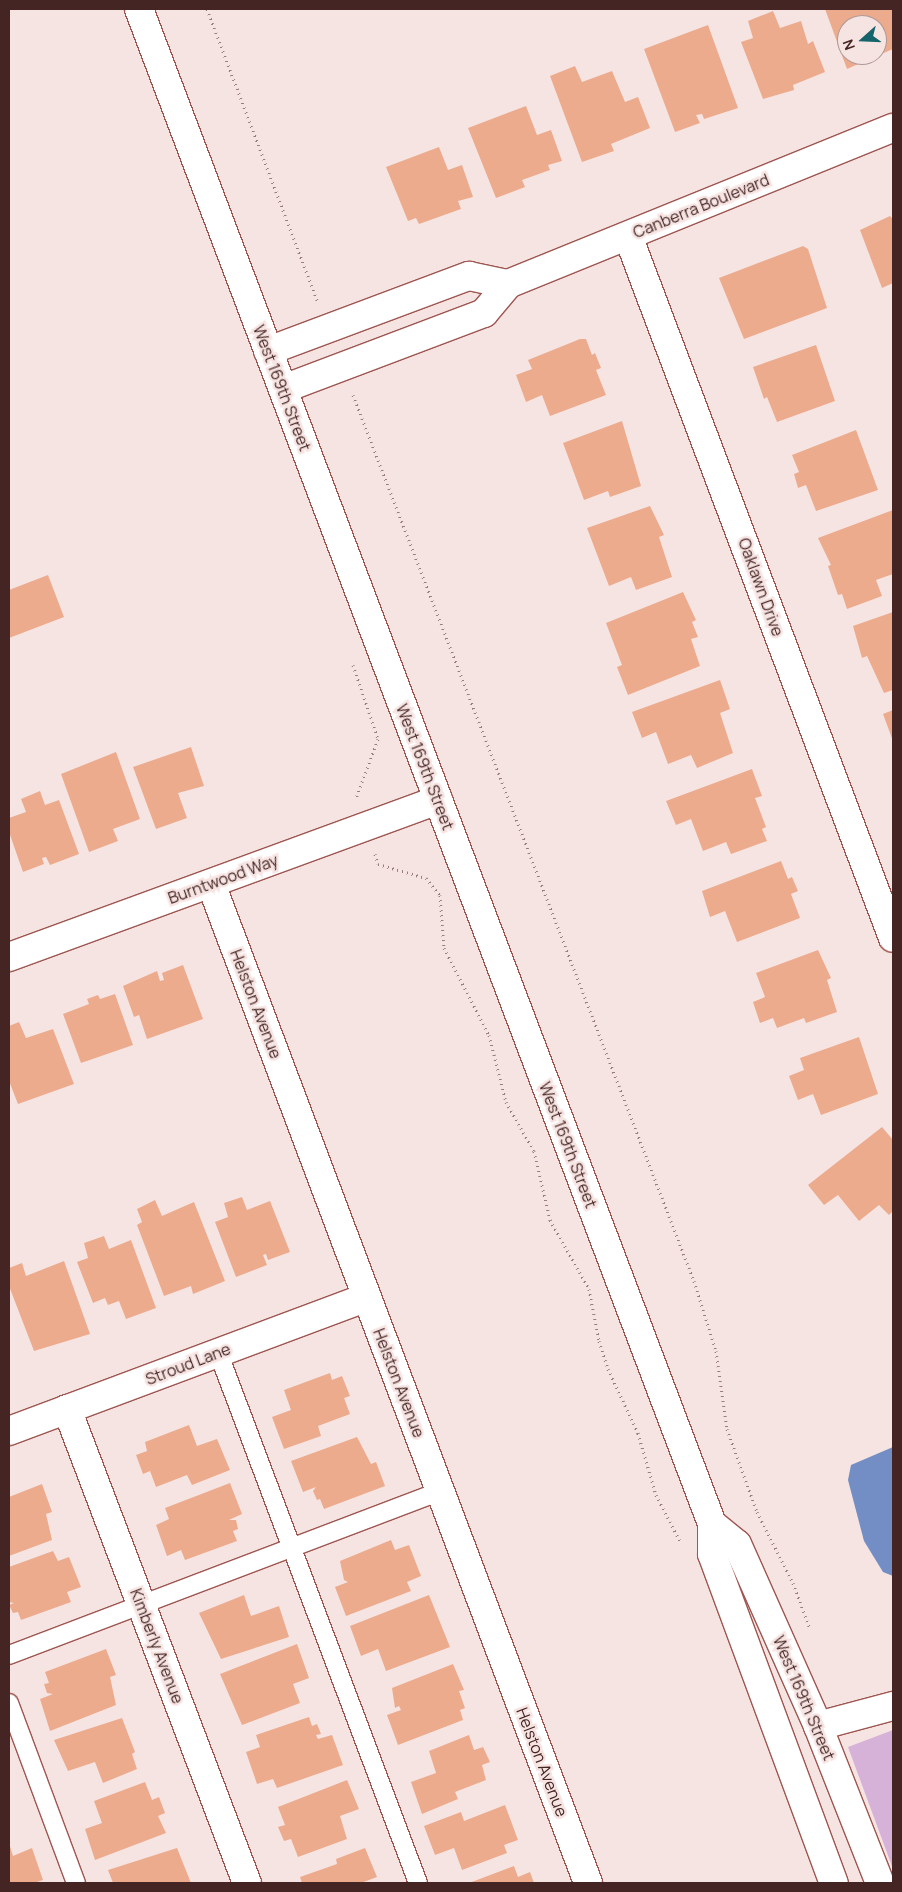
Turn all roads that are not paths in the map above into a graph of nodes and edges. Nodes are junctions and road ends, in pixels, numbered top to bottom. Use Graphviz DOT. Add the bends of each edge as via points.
graph roads {
  1 [pos="139,9"];
  2 [pos="893,128"];
  3 [pos="628,236"];
  4 [pos="508,284"];
  5 [pos="268,351"];
  6 [pos="283,389"];
  7 [pos="438,800"];
  8 [pos="211,884"];
  9 [pos="893,938"];
  10 [pos="9,957"];
  11 [pos="367,1297"];
  12 [pos="218,1352"];
  13 [pos="67,1409"];
  14 [pos="9,1431"];
  15 [pos="440,1491"];
  16 [pos="712,1524"];
  17 [pos="291,1547"];
  18 [pos="141,1604"];
  19 [pos="9,1654"];
  20 [pos="9,1703"];
  21 [pos="893,1706"];
  22 [pos="818,1726"];
  23 [pos="76,1883"];
  24 [pos="247,1883"];
  25 [pos="418,1883"];
  26 [pos="588,1883"];
  27 [pos="834,1883"];
  28 [pos="880,1883"];
  1 -- 5 [label="street, West 169th Street"];
  2 -- 3 [label="street, Canberra Boulevard"];
  3 -- 4 [label="street, Canberra Boulevard"];
  3 -- 9 [label="street, Oaklawn Drive"];
  4 -- 5 [label="street" via="469,276"];
  4 -- 6 [label="street, Canberra Boulevard" via="484,313"];
  5 -- 6 [label="street, West 169th Street"];
  6 -- 7 [label="street, West 169th Street"];
  7 -- 8 [label="street, Burntwood Way"];
  7 -- 16 [label="street, West 169th Street"];
  8 -- 10 [label="street, Burntwood Way"];
  8 -- 11 [label="street, Helston Avenue"];
  11 -- 12 [label="street, Stroud Lane"];
  11 -- 15 [label="street, Helston Avenue"];
  12 -- 13 [label="street, Stroud Lane"];
  12 -- 17 [label="lane"];
  13 -- 14 [label="street, Stroud Lane"];
  13 -- 18 [label="street, Kimberly Avenue"];
  15 -- 17 [label="lane"];
  15 -- 26 [label="street, Helston Avenue"];
  16 -- 22 [label="street, West 169th Street" via="737,1544"];
  16 -- 27 [label="street, West 169th Street" via="712,1554"];
  17 -- 18 [label="lane"];
  17 -- 25 [label="lane"];
  18 -- 19 [label="lane"];
  18 -- 24 [label="street, Kimberly Avenue"];
  20 -- 23 [label="lane"];
  21 -- 22 [label="street"];
  22 -- 28 [label="street, West 169th Street"];
}
